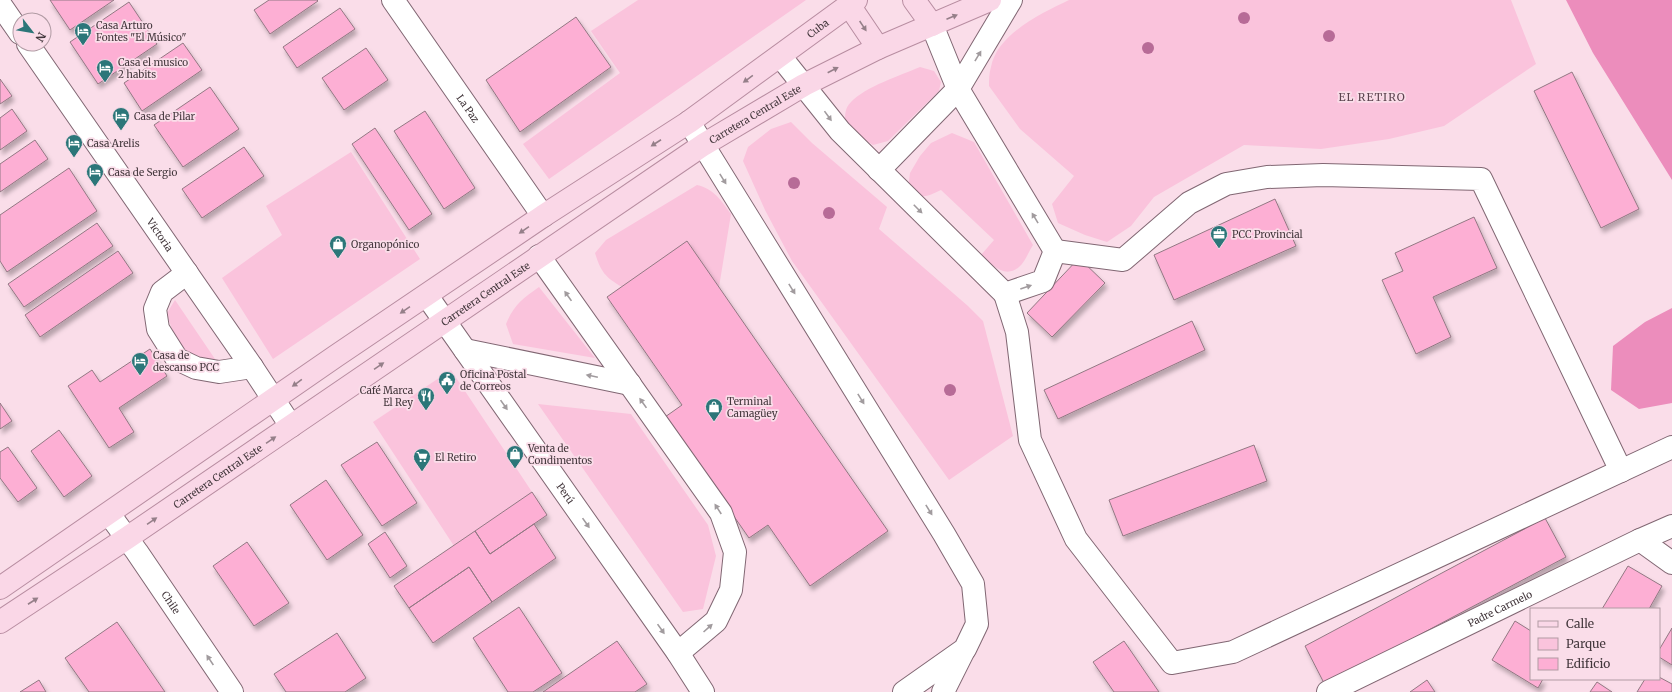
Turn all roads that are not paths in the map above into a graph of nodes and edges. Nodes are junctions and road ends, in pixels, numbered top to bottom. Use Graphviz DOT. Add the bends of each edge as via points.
graph roads {
  1 [pos="393,0"];
  2 [pos="914,0"];
  3 [pos="990,0"];
  4 [pos="1011,0"];
  5 [pos="852,2"];
  6 [pos="0,4"];
  7 [pos="12,21"];
  8 [pos="932,25"];
  9 [pos="878,48"];
  10 [pos="34,52"];
  11 [pos="780,56"];
  12 [pos="804,85"];
  13 [pos="958,89"];
  14 [pos="689,122"];
  15 [pos="702,145"];
  16 [pos="879,170"];
  17 [pos="543,216"];
  18 [pos="1054,251"];
  19 [pos="540,256"];
  20 [pos="187,273"];
  21 [pos="1004,294"];
  22 [pos="427,296"];
  23 [pos="444,320"];
  24 [pos="465,350"];
  25 [pos="252,367"];
  26 [pos="630,384"];
  27 [pos="274,400"];
  28 [pos="291,426"];
  29 [pos="1672,447"];
  30 [pos="1621,470"];
  31 [pos="109,514"];
  32 [pos="1672,526"];
  33 [pos="127,538"];
  34 [pos="1640,540"];
  35 [pos="1672,563"];
  36 [pos="0,588"];
  37 [pos="0,622"];
  38 [pos="965,649"];
  39 [pos="678,653"];
  40 [pos="232,692"];
  41 [pos="703,692"];
  42 [pos="904,692"];
  43 [pos="943,692"];
  44 [pos="1328,692"];
  1 -- 17 [label="street, La Paz"];
  2 -- 8 [label="main road"];
  8 -- 3 [label="main road, Carretera Central Este, one-way"];
  13 -- 4 [label="street, one-way"];
  5 -- 9 [label="main road, one-way"];
  5 -- 11 [label="main road, Cuba"];
  6 -- 7 [label="street"];
  8 -- 9 [label="main road, Carretera Central Este"];
  8 -- 13 [label="street"];
  12 -- 9 [label="main road, Carretera Central Este, one-way"];
  10 -- 20 [label="street, Victoria"];
  11 -- 12 [label="street"];
  11 -- 14 [label="main road, one-way"];
  12 -- 15 [label="main road, Carretera Central Este"];
  12 -- 16 [label="street, one-way" via="840,131"];
  13 -- 16 [label="street"];
  18 -- 13 [label="street, one-way"];
  14 -- 15 [label="street"];
  14 -- 17 [label="main road, one-way"];
  15 -- 19 [label="main road, Carretera Central Este"];
  15 -- 38 [label="street, one-way" via="973,584 977,624"];
  16 -- 21 [label="street, one-way"];
  17 -- 22 [label="main road, one-way"];
  21 -- 18 [label="street, one-way" via="1043,281"];
  18 -- 30 [label="street" via="1123,260 1190,203 1226,184 1267,177 1323,175 1481,179"];
  19 -- 23 [label="main road, Carretera Central Este"];
  26 -- 19 [label="street, one-way"];
  20 -- 25 [label="street, Victoria"];
  20 -- 25 [label="street" via="162,292 155,308 158,329 178,359 196,368 219,372"];
  21 -- 30 [label="street" via="1017,332 1030,440 1076,539 1172,663 1233,652"];
  22 -- 23 [label="street, Perú"];
  22 -- 27 [label="main road, one-way"];
  23 -- 24 [label="street, Perú"];
  28 -- 23 [label="main road, Carretera Central Este, one-way"];
  26 -- 24 [label="street, one-way"];
  24 -- 39 [label="street, Perú, one-way"];
  25 -- 27 [label="street, Victoria"];
  39 -- 26 [label="street, one-way" via="716,621 731,590 735,552 721,512"];
  27 -- 28 [label="street, Victoria"];
  27 -- 31 [label="main road"];
  33 -- 28 [label="main road, Carretera Central Este, one-way"];
  29 -- 30 [label="street"];
  31 -- 33 [label="street, Chile"];
  31 -- 36 [label="main road"];
  32 -- 34 [label="street, Padre Carmelo"];
  37 -- 33 [label="main road, Carretera Central Este, one-way"];
  40 -- 33 [label="street, Chile, one-way"];
  34 -- 35 [label="street"];
  34 -- 44 [label="street, Padre Carmelo"];
  38 -- 42 [label="street"];
  38 -- 43 [label="street"];
  39 -- 41 [label="street, Perú"];
}
